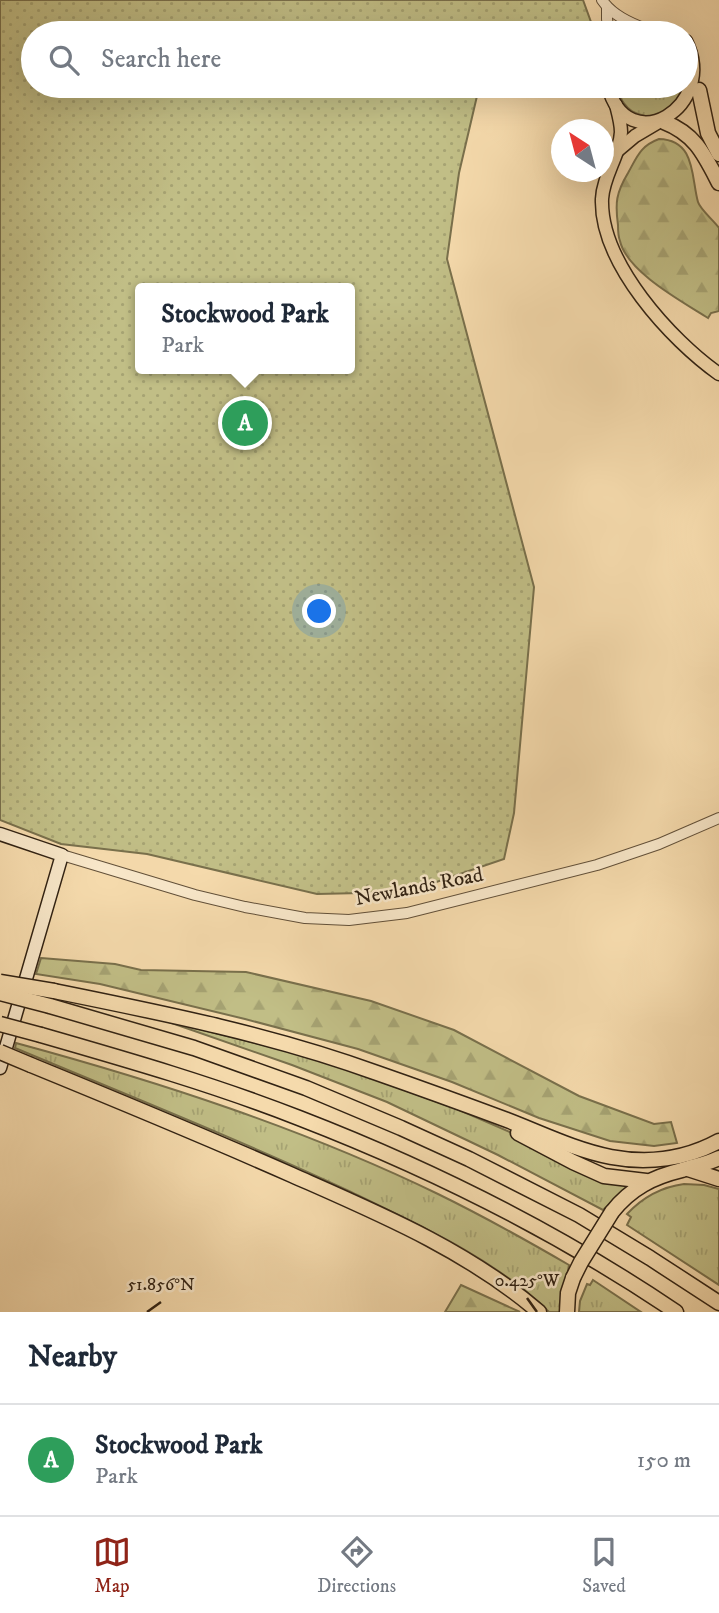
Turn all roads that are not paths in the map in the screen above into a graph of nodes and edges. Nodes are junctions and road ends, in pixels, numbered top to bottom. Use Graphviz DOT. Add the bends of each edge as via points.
graph roads {
  1 [pos="604,4"];
  2 [pos="626,21"];
  3 [pos="698,60"];
  4 [pos="698,90"];
  5 [pos="612,98"];
  6 [pos="694,98"];
  7 [pos="616,105"];
  8 [pos="660,122"];
  9 [pos="616,152"];
  10 [pos="719,154"];
  11 [pos="719,183"];
  12 [pos="719,374"];
  13 [pos="719,818"];
  14 [pos="0,834"];
  15 [pos="62,855"];
  16 [pos="0,982"];
  17 [pos="0,993"];
  18 [pos="0,1024"];
  19 [pos="0,1052"];
  20 [pos="0,1068"];
  21 [pos="467,1106"];
  22 [pos="719,1141"];
  23 [pos="719,1158"];
  24 [pos="686,1168"];
  25 [pos="719,1179"];
  26 [pos="646,1181"];
  27 [pos="719,1303"];
  28 [pos="539,1312"];
  29 [pos="566,1312"];
  30 [pos="676,1312"];
  1 -- 2 [label="street"];
  3 -- 4 [label="main road"];
  4 -- 10 [label="highway" via="708,133"];
  5 -- 7 [label="main road"];
  6 -- 8 [label="main road" via="685,111"];
  7 -- 8 [label="main road" via="642,121"];
  7 -- 9 [label="main road" via="621,131"];
  8 -- 9 [label="main road"];
  8 -- 11 [label="highway" via="688,134"];
  9 -- 12 [label="main road" via="602,198 606,231 617,257 664,324"];
  13 -- 15 [label="street, Newlands Road" via="597,865 407,913 349,920 245,907"];
  14 -- 15 [label="main road, Newlands Road"];
  15 -- 20 [label="main road"];
  16 -- 21 [label="highway, bridge" via="169,1015 298,1048"];
  17 -- 27 [label="highway, bridge" via="194,1048 401,1128 579,1215"];
  18 -- 30 [label="highway, bridge" via="166,1071 385,1153 556,1239"];
  19 -- 28 [label="highway, bridge" via="375,1212 479,1267"];
  21 -- 22 [label="highway" via="612,1157 674,1158"];
  21 -- 26 [label="highway" via="593,1171"];
  23 -- 24 [label="highway"];
  24 -- 25 [label="highway"];
  24 -- 26 [label="highway"];
  26 -- 29 [label="highway, bridge" via="612,1212 587,1251 573,1278"];
}
